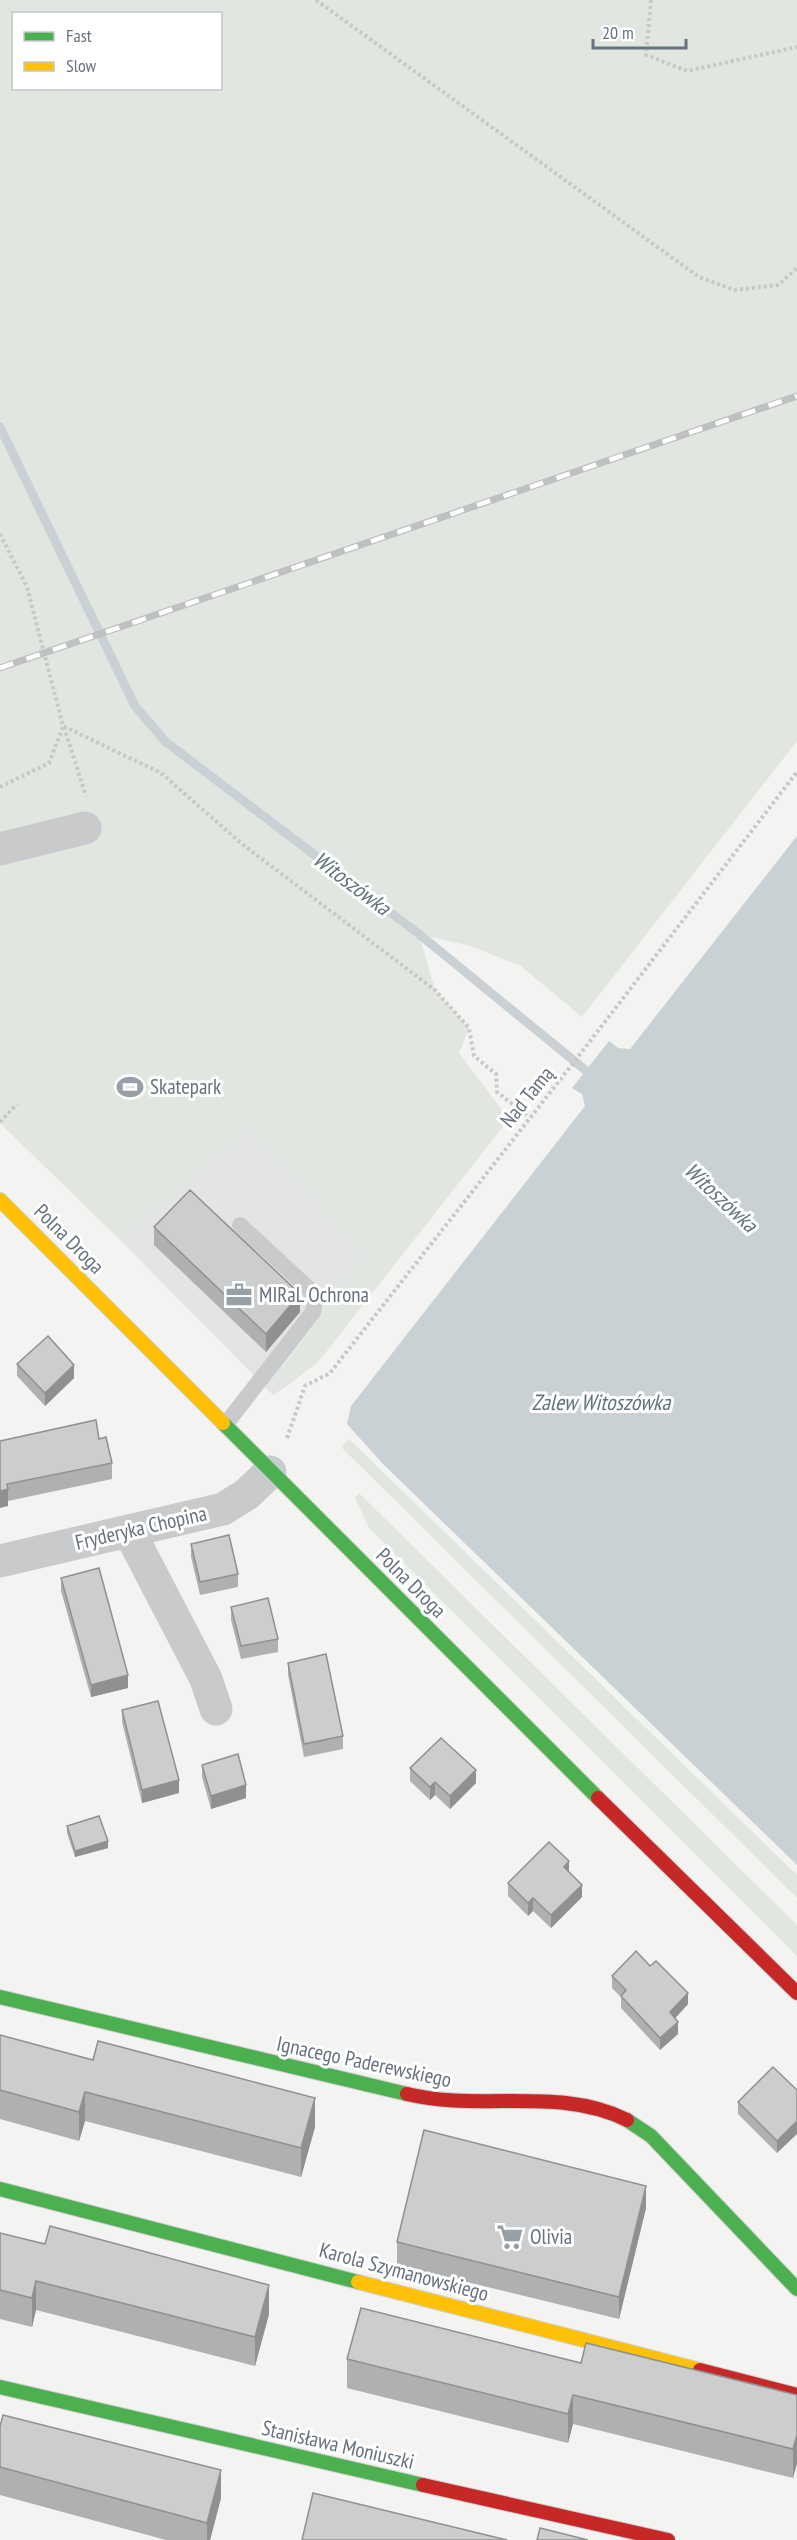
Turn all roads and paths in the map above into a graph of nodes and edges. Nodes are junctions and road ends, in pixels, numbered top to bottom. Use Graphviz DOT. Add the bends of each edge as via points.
graph roads {
  1 [pos="316,0"];
  2 [pos="651,0"];
  3 [pos="797,47"];
  4 [pos="797,268"];
  5 [pos="0,534"];
  6 [pos="63,726"];
  7 [pos="797,772"];
  8 [pos="0,787"];
  9 [pos="85,828"];
  10 [pos="0,849"];
  11 [pos="17,1104"];
  12 [pos="529,1117"];
  13 [pos="0,1122"];
  14 [pos="0,1200"];
  15 [pos="240,1225"];
  16 [pos="225,1425"];
  17 [pos="287,1438"];
  18 [pos="270,1472"];
  19 [pos="129,1531"];
  20 [pos="0,1561"];
  21 [pos="216,1709"];
  22 [pos="797,1993"];
  23 [pos="0,1997"];
  24 [pos="0,2189"];
  25 [pos="797,2289"];
  26 [pos="0,2387"];
  27 [pos="797,2395"];
  28 [pos="668,2540"];
  1 -- 4 [label="path" via="699,277 734,290 778,285"];
  2 -- 3 [label="path" via="646,55 687,71"];
  5 -- 6 [label="path" via="27,587"];
  6 -- 8 [label="path" via="49,763"];
  6 -- 9 [label="path" via="87,791"];
  6 -- 12 [label="path" via="161,773 242,843 435,990 469,1028 474,1056 496,1074 497,1092"];
  7 -- 12 [label="path, Nad Tamą"];
  9 -- 10 [label="street"];
  11 -- 13 [label="path"];
  12 -- 17 [label="path, Nad Tamą" via="330,1373 304,1386"];
  14 -- 16 [label="street, Polna Droga"];
  15 -- 16 [label="lane" via="308,1287 315,1298 314,1312"];
  16 -- 18 [label="street, Polna Droga"];
  18 -- 19 [label="street, Fryderyka Chopina" via="247,1494 223,1509"];
  18 -- 22 [label="street, Polna Droga"];
  19 -- 20 [label="street, Fryderyka Chopina"];
  19 -- 21 [label="street" via="206,1679"];
  23 -- 25 [label="street, Ignacego Paderewskiego" via="423,2098 465,2104 560,2101 600,2106 651,2136"];
  24 -- 27 [label="street, Karola Szymanowskiego"];
  26 -- 28 [label="street, Stanisława Moniuszki"];
}
